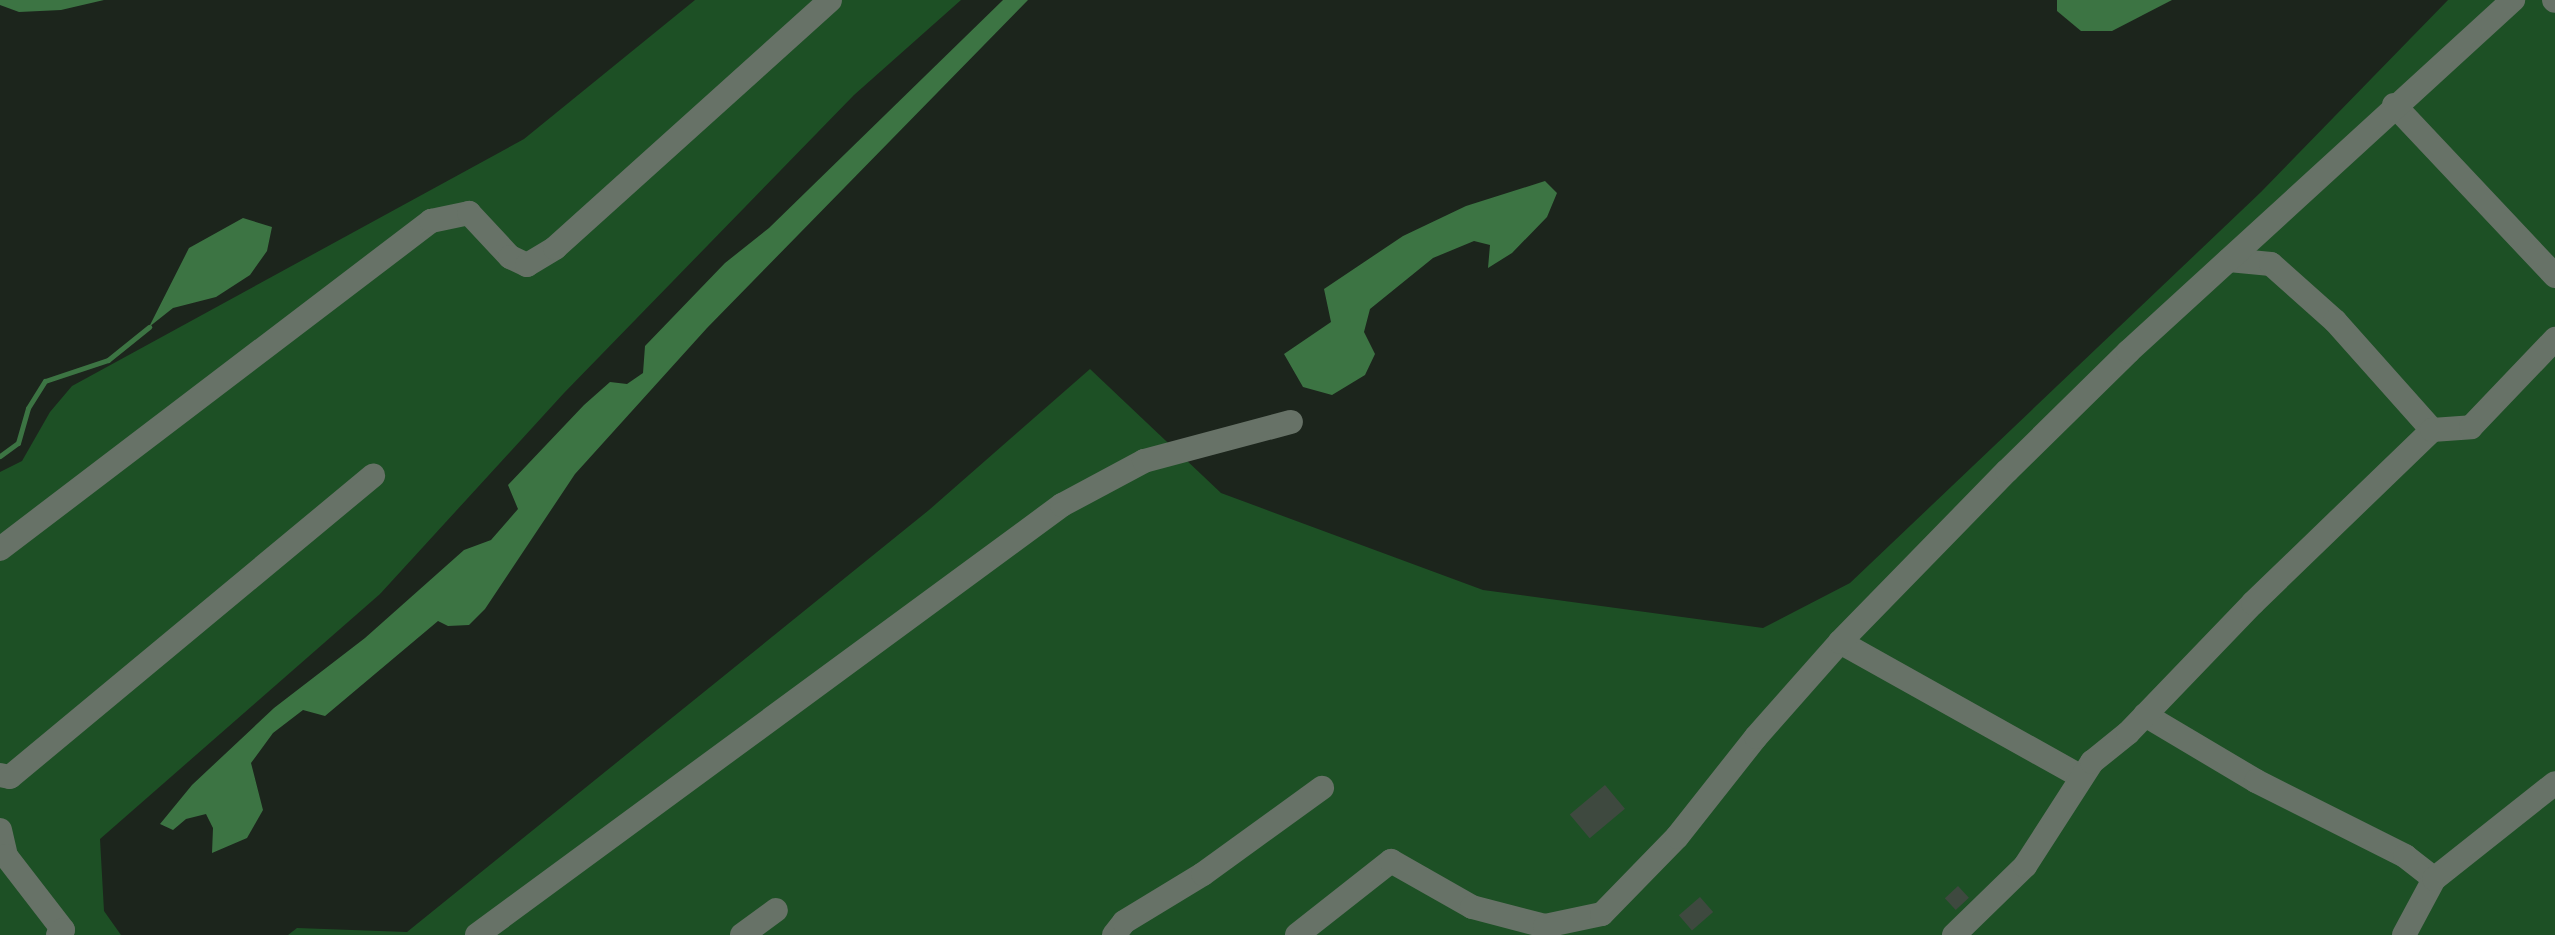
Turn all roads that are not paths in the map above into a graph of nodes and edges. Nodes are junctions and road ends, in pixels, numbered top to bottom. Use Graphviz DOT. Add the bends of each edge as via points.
graph roads {
  1 [pos="830,0"];
  2 [pos="2513,0"];
  3 [pos="2394,106"];
  4 [pos="2229,260"];
  5 [pos="2555,276"];
  6 [pos="2555,339"];
  7 [pos="1291,422"];
  8 [pos="2432,430"];
  9 [pos="373,476"];
  10 [pos="0,549"];
  11 [pos="1840,642"];
  12 [pos="2145,715"];
  13 [pos="0,775"];
  14 [pos="2082,778"];
  15 [pos="2555,783"];
  16 [pos="1322,788"];
  17 [pos="0,830"];
  18 [pos="3,858"];
  19 [pos="2434,880"];
  20 [pos="776,910"];
  21 [pos="1587,917"];
  22 [pos="58,935"];
  23 [pos="477,935"];
  24 [pos="742,935"];
  25 [pos="1114,935"];
  26 [pos="1297,935"];
  27 [pos="1568,935"];
  28 [pos="1954,935"];
  29 [pos="2404,935"];
  1 -- 10 [label="street" via="555,248 527,265 510,257 469,213 431,221"];
  2 -- 3 [label="street"];
  3 -- 4 [label="street"];
  3 -- 5 [label="street"];
  4 -- 8 [label="street" via="2271,264 2335,321"];
  4 -- 11 [label="street" via="2128,352"];
  6 -- 8 [label="street" via="2471,427"];
  7 -- 23 [label="street" via="1144,461 1062,505"];
  8 -- 12 [label="street"];
  9 -- 13 [label="street" via="10,777"];
  11 -- 14 [label="street"];
  11 -- 21 [label="street" via="1756,737 1677,837 1602,914"];
  12 -- 14 [label="street" via="2092,762"];
  12 -- 19 [label="street" via="2256,780 2405,856"];
  14 -- 28 [label="street" via="2025,866"];
  15 -- 19 [label="street"];
  16 -- 25 [label="street" via="1203,874 1124,922"];
  17 -- 18 [label="street"];
  18 -- 22 [label="street" via="63,930"];
  19 -- 29 [label="street"];
  20 -- 24 [label="street"];
  21 -- 26 [label="street" via="1545,926 1472,907 1391,861"];
  21 -- 27 [label="street"];
}
